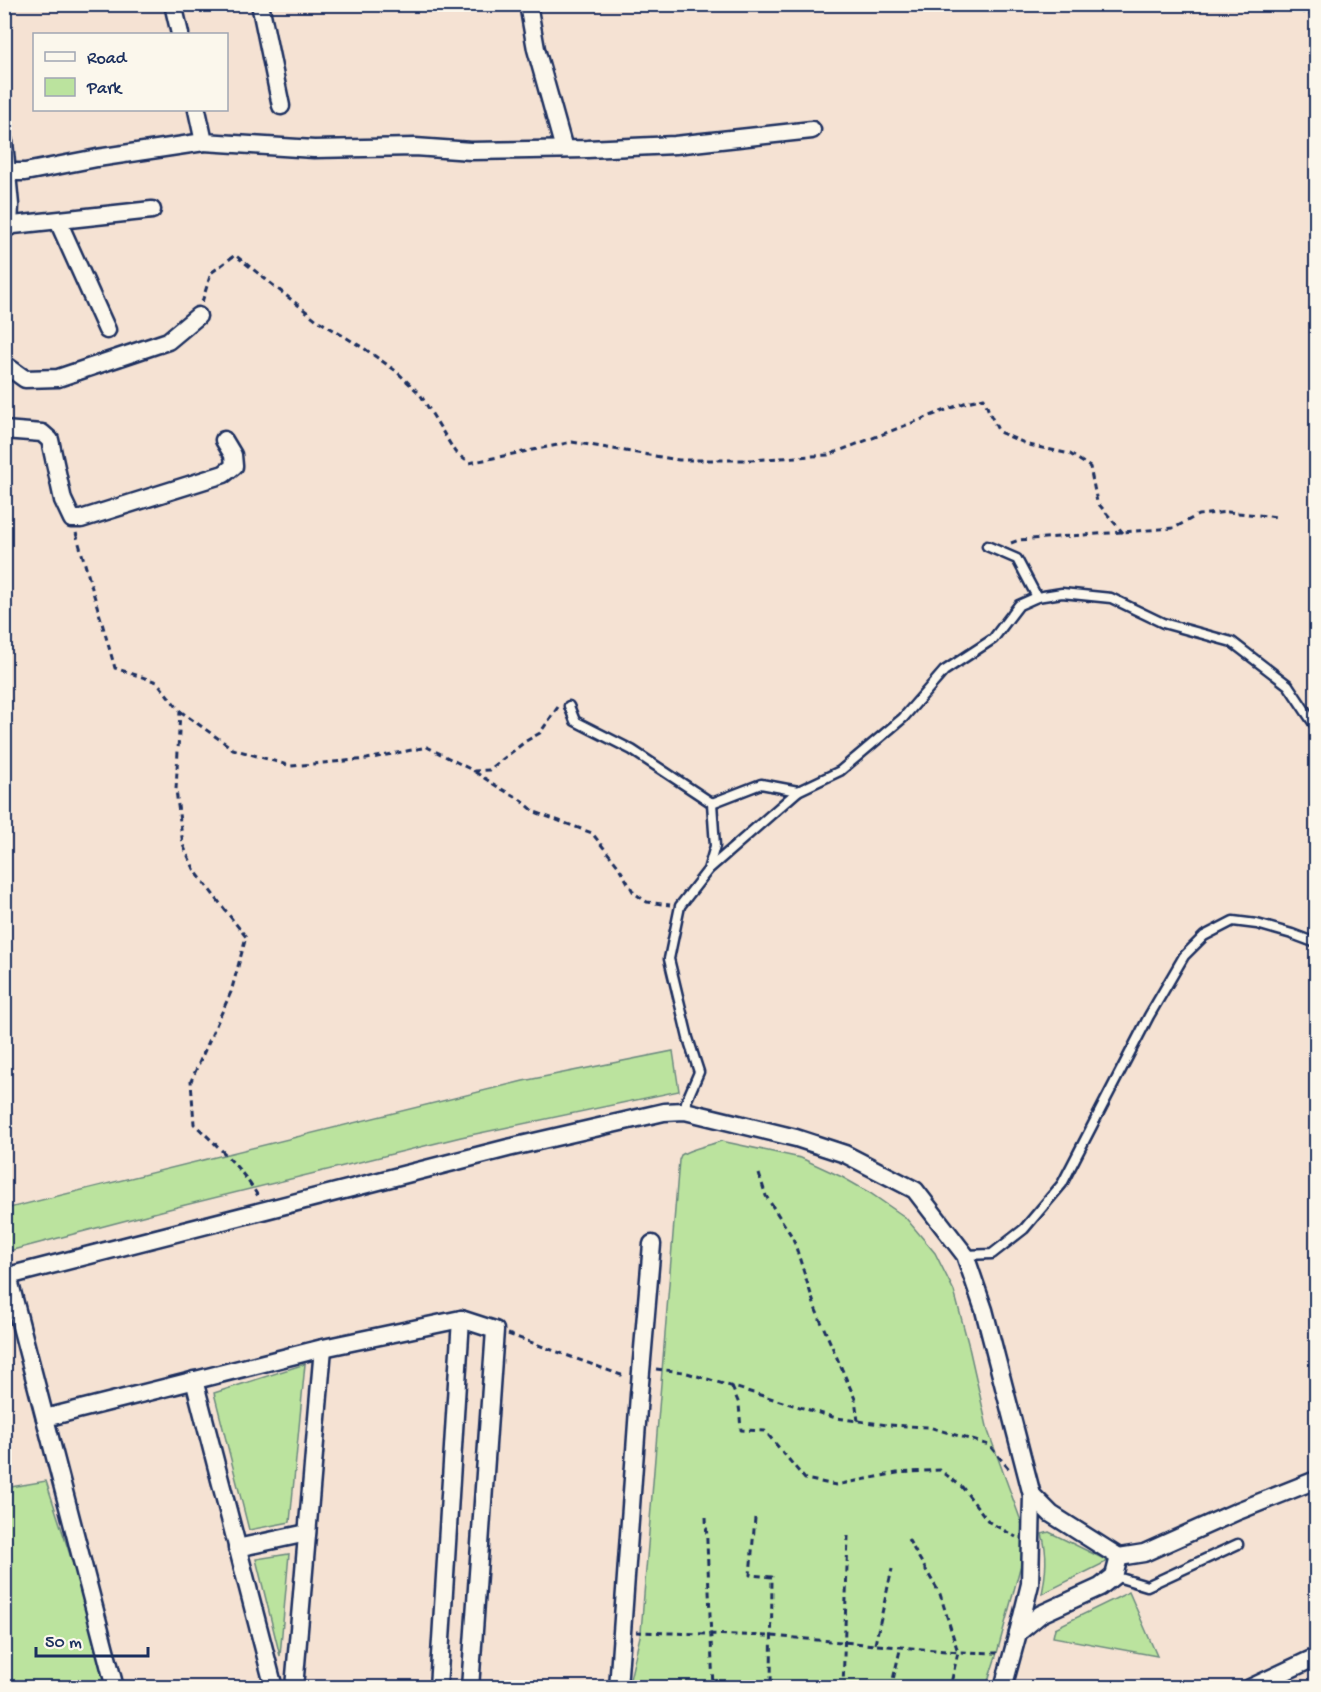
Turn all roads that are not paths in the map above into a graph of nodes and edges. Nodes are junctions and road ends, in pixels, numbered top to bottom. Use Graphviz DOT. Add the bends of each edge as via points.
graph roads {
  1 [pos="173,4"];
  2 [pos="260,4"];
  3 [pos="528,4"];
  4 [pos="180,33"];
  5 [pos="281,106"];
  6 [pos="197,111"];
  7 [pos="812,130"];
  8 [pos="4,142"];
  9 [pos="204,142"];
  10 [pos="564,149"];
  11 [pos="7,172"];
  12 [pos="152,210"];
  13 [pos="58,221"];
  14 [pos="7,226"];
  15 [pos="198,316"];
  16 [pos="107,330"];
  17 [pos="4,364"];
  18 [pos="4,430"];
  19 [pos="224,440"];
  20 [pos="987,546"];
  21 [pos="1037,597"];
  22 [pos="568,706"];
  23 [pos="1317,727"];
  24 [pos="798,791"];
  25 [pos="711,803"];
  26 [pos="708,870"];
  27 [pos="1317,944"];
  28 [pos="685,1111"];
  29 [pos="652,1244"];
  30 [pos="965,1255"];
  31 [pos="6,1276"];
  32 [pos="461,1319"];
  33 [pos="323,1348"];
  34 [pos="194,1380"];
  35 [pos="45,1418"];
  36 [pos="1317,1480"];
  37 [pos="1032,1495"];
  38 [pos="307,1533"];
  39 [pos="1238,1544"];
  40 [pos="237,1548"];
  41 [pos="1119,1557"];
  42 [pos="1114,1576"];
  43 [pos="1018,1633"];
  44 [pos="1317,1657"];
  45 [pos="115,1688"];
  46 [pos="274,1688"];
  47 [pos="294,1688"];
  48 [pos="438,1688"];
  49 [pos="470,1688"];
  50 [pos="618,1688"];
  51 [pos="1003,1688"];
  52 [pos="1250,1688"];
  1 -- 4 [label="street"];
  2 -- 5 [label="street"];
  3 -- 10 [label="street" via="536,49"];
  6 -- 9 [label="street"];
  7 -- 10 [label="street" via="675,144"];
  8 -- 11 [label="street"];
  9 -- 10 [label="street" via="314,149"];
  9 -- 11 [label="street"];
  11 -- 14 [label="street"];
  12 -- 13 [label="street"];
  13 -- 14 [label="street"];
  13 -- 16 [label="street"];
  15 -- 17 [label="street" via="168,341 58,378 25,379"];
  18 -- 19 [label="street" via="42,433 50,440 63,500 72,519 224,474 234,466 233,455"];
  20 -- 21 [label="lane" via="1017,560"];
  21 -- 23 [label="lane" via="1062,593 1111,598 1163,623 1232,642 1288,685"];
  21 -- 24 [label="lane" via="1019,605 993,639 944,671 903,718 840,771"];
  22 -- 25 [label="lane" via="575,721 632,750"];
  24 -- 25 [label="lane" via="761,784"];
  24 -- 26 [label="lane"];
  25 -- 26 [label="lane" via="715,846"];
  26 -- 28 [label="lane" via="680,906 669,959 699,1072"];
  27 -- 30 [label="lane" via="1257,924 1233,921 1204,936 1184,956 1149,1016 1062,1184 1024,1229 992,1254"];
  28 -- 30 [label="street" via="845,1154 915,1190"];
  28 -- 31 [label="street" via="596,1127"];
  29 -- 50 [label="street"];
  30 -- 37 [label="street" via="984,1310"];
  31 -- 35 [label="street"];
  32 -- 33 [label="street"];
  32 -- 48 [label="street"];
  32 -- 49 [label="street" via="495,1330"];
  33 -- 34 [label="street"];
  33 -- 38 [label="street"];
  34 -- 35 [label="street"];
  34 -- 40 [label="street"];
  35 -- 45 [label="street"];
  36 -- 41 [label="street" via="1144,1553"];
  37 -- 41 [label="street" via="1051,1514"];
  37 -- 43 [label="street" via="1030,1584"];
  38 -- 40 [label="street"];
  38 -- 47 [label="street"];
  39 -- 42 [label="lane" via="1147,1586"];
  40 -- 46 [label="street"];
  41 -- 42 [label="street"];
  42 -- 43 [label="street" via="1100,1587 1041,1614"];
  43 -- 51 [label="street"];
  44 -- 52 [label="street"];
}
